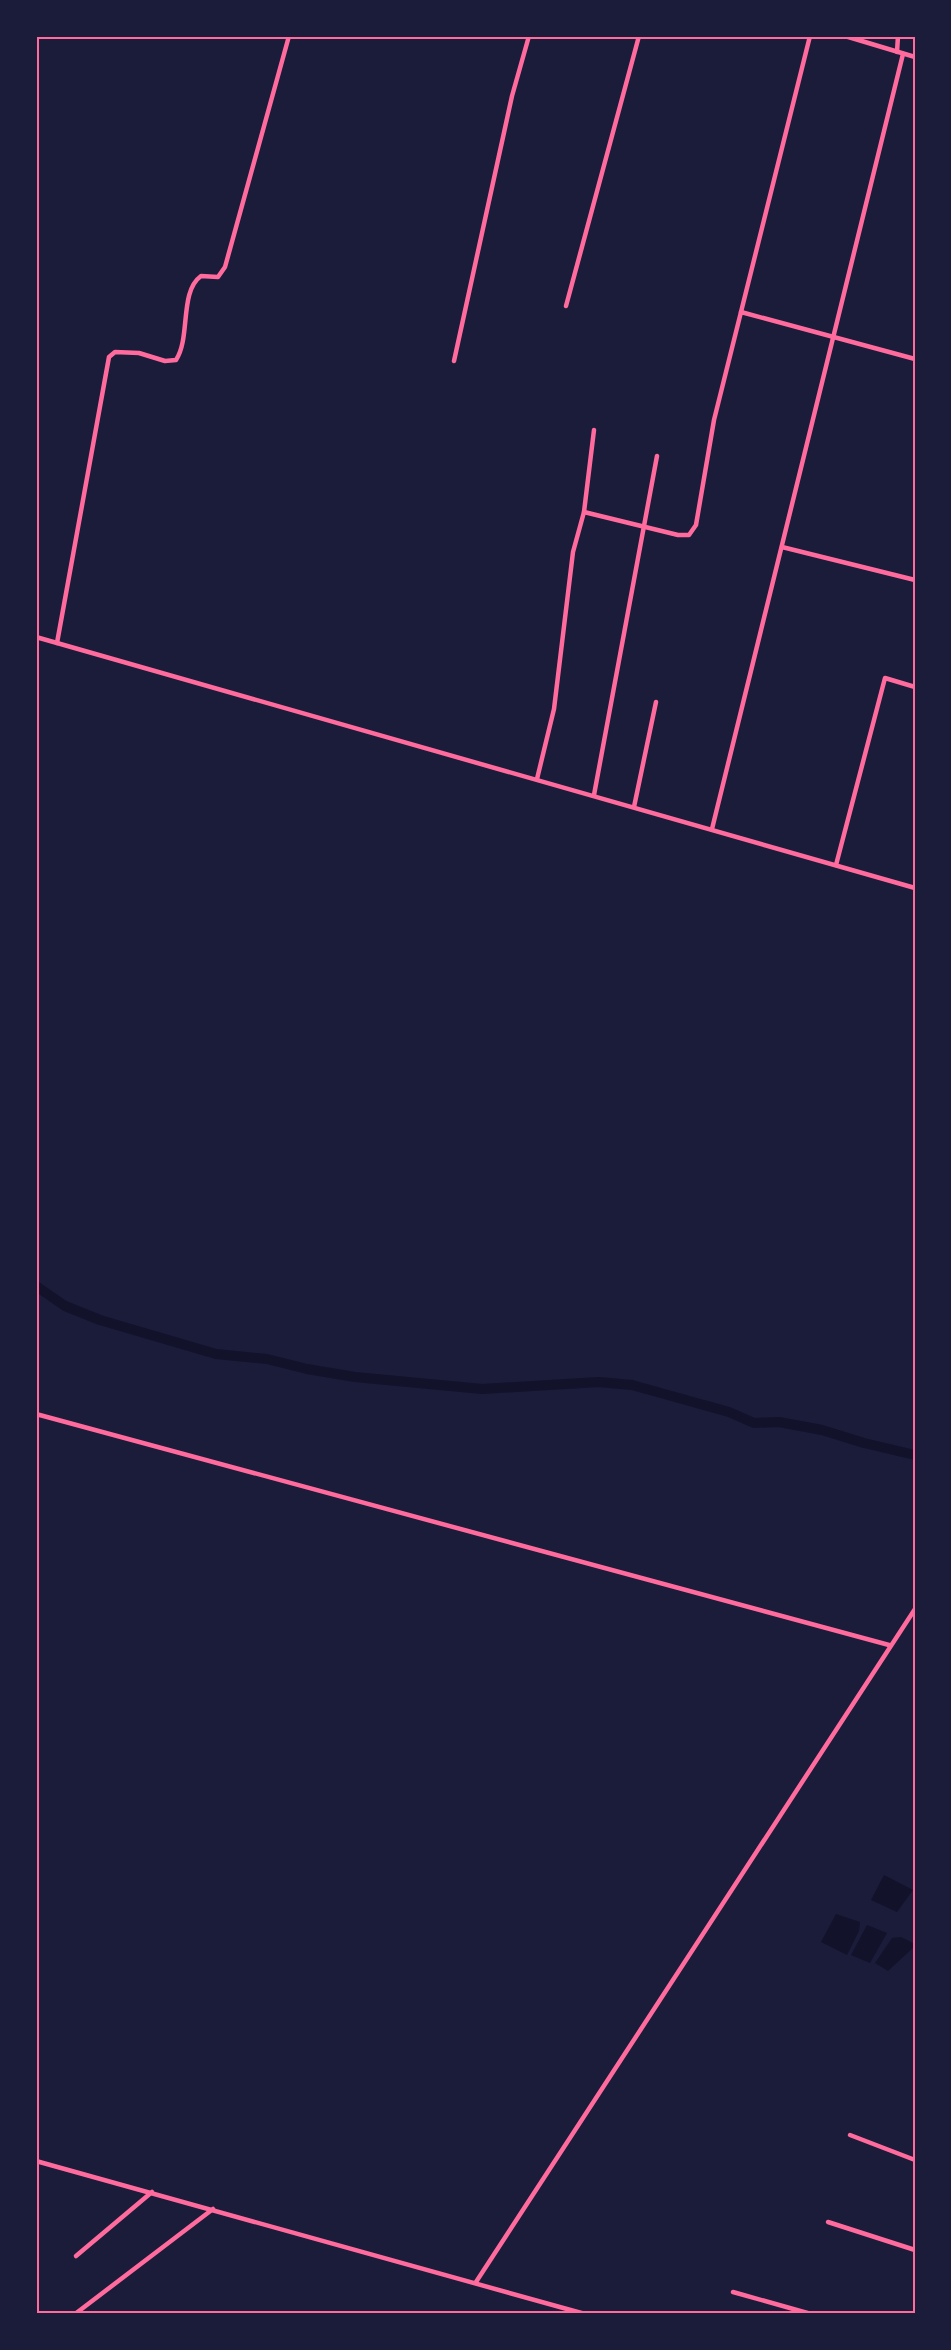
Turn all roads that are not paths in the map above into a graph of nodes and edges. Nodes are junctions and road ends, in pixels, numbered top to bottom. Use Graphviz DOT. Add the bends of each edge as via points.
graph roads {
  1 [pos="289,36"];
  2 [pos="529,36"];
  3 [pos="639,36"];
  4 [pos="810,36"];
  5 [pos="844,36"];
  6 [pos="898,36"];
  7 [pos="897,52"];
  8 [pos="903,54"];
  9 [pos="915,57"];
  10 [pos="566,306"];
  11 [pos="741,312"];
  12 [pos="830,336"];
  13 [pos="915,359"];
  14 [pos="454,361"];
  15 [pos="594,430"];
  16 [pos="657,456"];
  17 [pos="584,512"];
  18 [pos="643,526"];
  19 [pos="782,547"];
  20 [pos="915,580"];
  21 [pos="36,637"];
  22 [pos="57,643"];
  23 [pos="915,687"];
  24 [pos="656,702"];
  25 [pos="537,779"];
  26 [pos="594,795"];
  27 [pos="634,807"];
  28 [pos="712,829"];
  29 [pos="836,865"];
  30 [pos="915,888"];
  31 [pos="36,1414"];
  32 [pos="915,1609"];
  33 [pos="890,1646"];
  34 [pos="850,2135"];
  35 [pos="915,2160"];
  36 [pos="36,2161"];
  37 [pos="152,2192"];
  38 [pos="213,2209"];
  39 [pos="828,2222"];
  40 [pos="915,2250"];
  41 [pos="76,2256"];
  42 [pos="476,2282"];
  43 [pos="733,2292"];
  44 [pos="75,2314"];
  45 [pos="585,2314"];
  46 [pos="812,2314"];
  1 -- 22 [label="street" via="225,267 221,275 201,276 191,288 183,350 176,360 165,361 139,353 115,352 109,357"];
  2 -- 14 [label="street" via="512,96"];
  3 -- 10 [label="street"];
  4 -- 11 [label="street"];
  5 -- 7 [label="street"];
  6 -- 7 [label="street"];
  7 -- 8 [label="street"];
  8 -- 9 [label="street"];
  8 -- 12 [label="street"];
  11 -- 12 [label="street"];
  11 -- 18 [label="street" via="714,420 696,525 688,535 678,536"];
  12 -- 13 [label="street"];
  12 -- 19 [label="street"];
  15 -- 17 [label="street"];
  16 -- 18 [label="street"];
  17 -- 18 [label="street"];
  17 -- 25 [label="street" via="573,552 554,709"];
  18 -- 26 [label="street"];
  19 -- 20 [label="street"];
  19 -- 28 [label="street"];
  21 -- 22 [label="street"];
  22 -- 25 [label="street"];
  23 -- 29 [label="street" via="885,678"];
  24 -- 27 [label="street"];
  25 -- 26 [label="street"];
  26 -- 27 [label="street"];
  27 -- 28 [label="street"];
  28 -- 29 [label="street"];
  29 -- 30 [label="street"];
  31 -- 33 [label="street"];
  32 -- 33 [label="street"];
  33 -- 42 [label="street"];
  34 -- 35 [label="street"];
  36 -- 37 [label="street"];
  37 -- 38 [label="street"];
  37 -- 41 [label="street"];
  38 -- 42 [label="street"];
  38 -- 44 [label="street"];
  39 -- 40 [label="street"];
  42 -- 45 [label="street"];
  43 -- 46 [label="street"];
}
